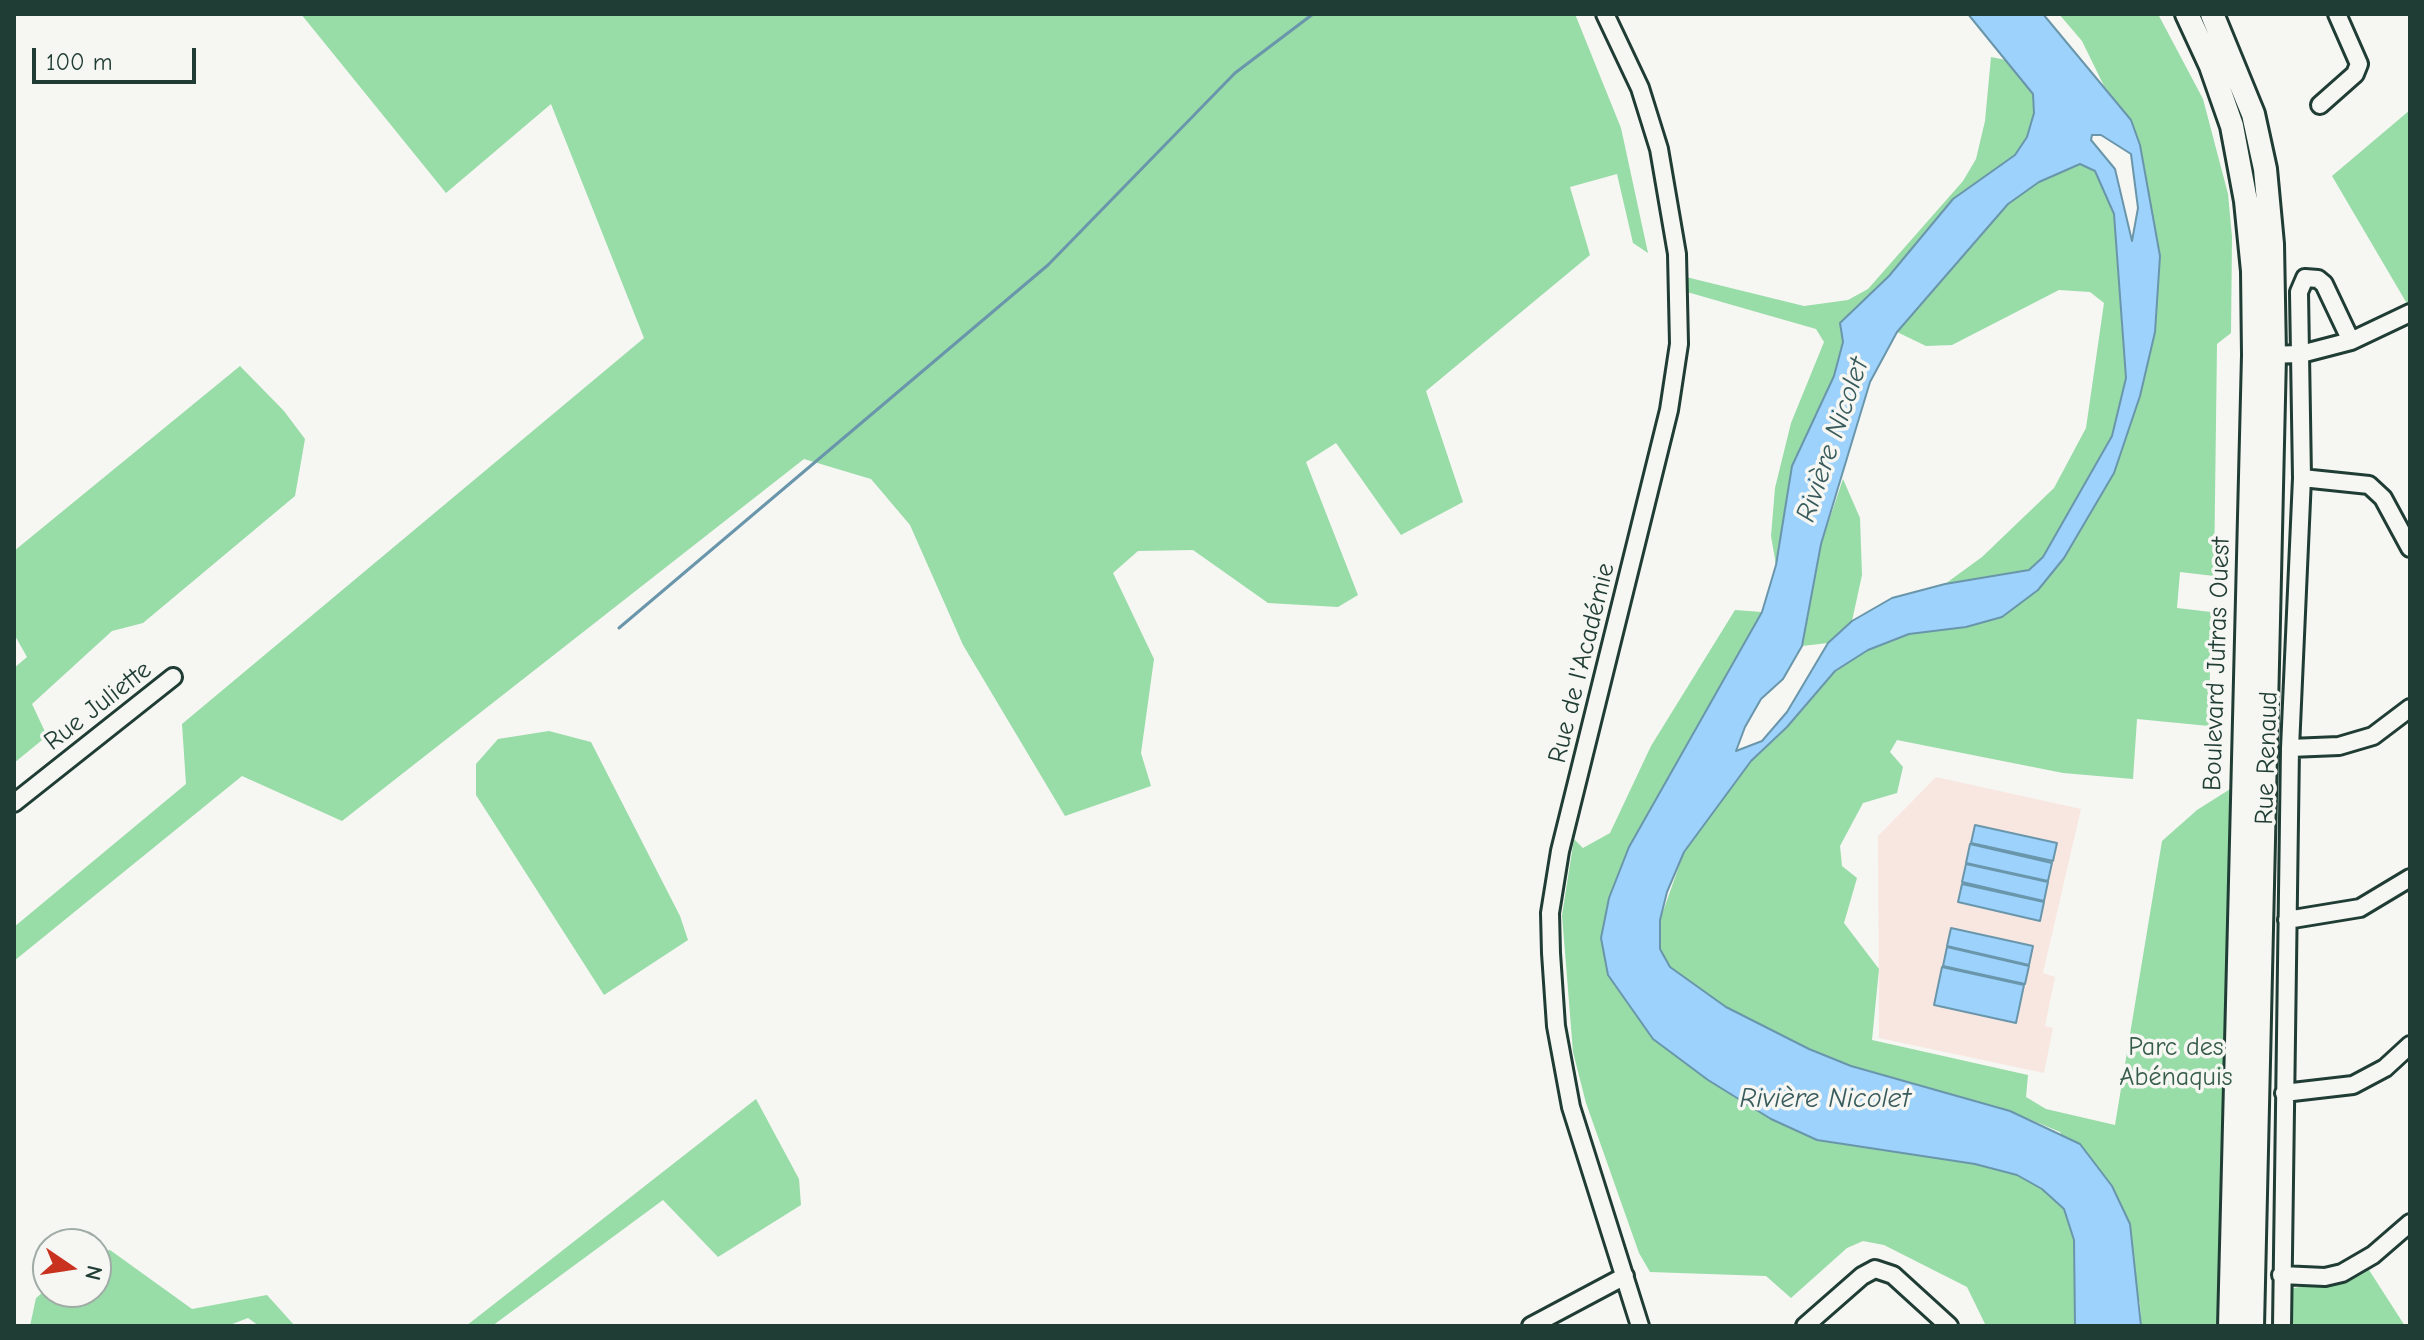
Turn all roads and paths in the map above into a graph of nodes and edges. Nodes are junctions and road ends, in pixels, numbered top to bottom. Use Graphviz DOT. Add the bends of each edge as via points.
graph roads {
  1 [pos="1605,14"];
  2 [pos="2337,14"];
  3 [pos="2207,19"];
  4 [pos="2320,105"];
  5 [pos="2410,313"];
  6 [pos="2351,341"];
  7 [pos="2301,354"];
  8 [pos="2264,355"];
  9 [pos="2302,478"];
  10 [pos="2410,548"];
  11 [pos="173,677"];
  12 [pos="2410,708"];
  13 [pos="2290,748"];
  14 [pos="14,803"];
  15 [pos="2410,878"];
  16 [pos="2287,920"];
  17 [pos="2410,1045"];
  18 [pos="2284,1093"];
  19 [pos="2410,1223"];
  20 [pos="2281,1275"];
  21 [pos="1625,1276"];
  22 [pos="1531,1326"];
  23 [pos="1640,1326"];
  24 [pos="1805,1326"];
  25 [pos="1949,1326"];
  26 [pos="2230,1326"];
  27 [pos="2252,1326"];
  28 [pos="2282,1326"];
  1 -- 21 [label="street, Rue de l'Académie" via="1635,75 1659,149 1677,254 1680,318 1669,410 1560,851 1550,913 1552,992 1571,1107"];
  2 -- 4 [label="street" via="2359,64"];
  3 -- 8 [label="main road, Boulevard Jutras Ouest" via="2246,91 2265,169 2272,244"];
  5 -- 6 [label="street"];
  6 -- 7 [label="street"];
  6 -- 7 [label="street, Rue Renaud" via="2324,284 2305,278 2299,292"];
  7 -- 8 [label="street"];
  7 -- 9 [label="street, Rue Renaud"];
  8 -- 26 [label="main road, Boulevard Jutras Ouest"];
  8 -- 27 [label="main road, Boulevard Jutras Ouest"];
  9 -- 10 [label="street" via="2369,485 2383,498"];
  9 -- 13 [label="street, Rue Renaud"];
  11 -- 14 [label="street, Rue Juliette"];
  12 -- 13 [label="street" via="2373,736 2339,746"];
  13 -- 16 [label="street, Rue Renaud"];
  15 -- 16 [label="street" via="2360,908"];
  16 -- 18 [label="street, Rue Renaud"];
  17 -- 18 [label="street" via="2385,1068 2353,1085"];
  18 -- 20 [label="street, Rue Renaud"];
  19 -- 20 [label="street" via="2342,1273"];
  20 -- 28 [label="street, Rue Renaud"];
  21 -- 22 [label="street"];
  21 -- 23 [label="street, Rue de l'Académie"];
  24 -- 25 [label="street" via="1869,1270 1893,1275"];
}
